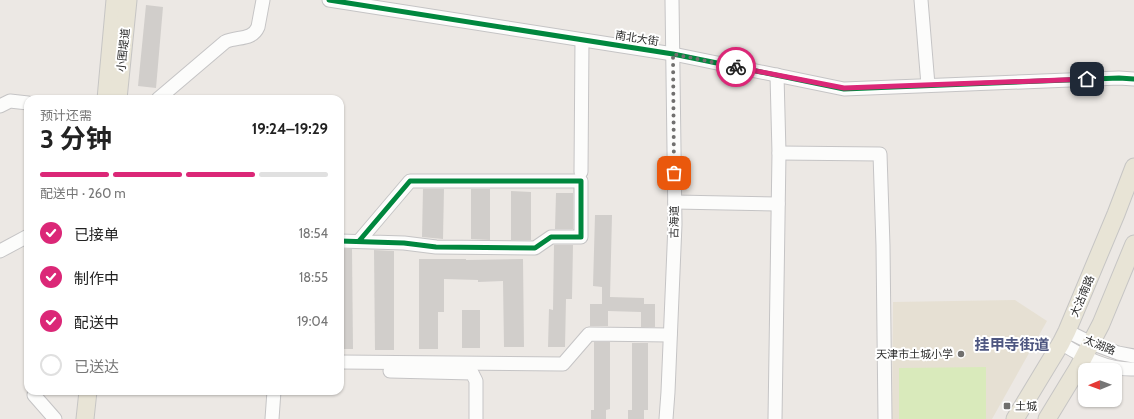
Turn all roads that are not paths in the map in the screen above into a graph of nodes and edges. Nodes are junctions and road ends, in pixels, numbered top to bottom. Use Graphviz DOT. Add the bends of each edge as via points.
graph roads {
  1 [pos="115,0"];
  2 [pos="128,0"];
  3 [pos="263,0"];
  4 [pos="329,0"];
  5 [pos="672,0"];
  6 [pos="922,0"];
  7 [pos="582,40"];
  8 [pos="673,54"];
  9 [pos="777,75"];
  10 [pos="1134,79"];
  11 [pos="928,85"];
  12 [pos="106,95"];
  13 [pos="118,95"];
  14 [pos="163,95"];
  15 [pos="24,103"];
  16 [pos="0,106"];
  17 [pos="779,153"];
  18 [pos="1134,166"];
  19 [pos="581,172"];
  20 [pos="675,202"];
  21 [pos="778,204"];
  22 [pos="24,238"];
  23 [pos="344,241"];
  24 [pos="358,241"];
  25 [pos="1134,244"];
  26 [pos="0,251"];
  27 [pos="670,335"];
  28 [pos="1064,337"];
  29 [pos="1087,350"];
  30 [pos="1134,356"];
  31 [pos="344,362"];
  32 [pos="1134,369"];
  33 [pos="344,370"];
  34 [pos="34,395"];
  35 [pos="78,395"];
  36 [pos="88,395"];
  37 [pos="274,395"];
  38 [pos="55,419"];
  39 [pos="75,419"];
  40 [pos="85,419"];
  41 [pos="272,419"];
  42 [pos="476,419"];
  43 [pos="666,419"];
  44 [pos="775,419"];
  45 [pos="886,419"];
  46 [pos="1015,419"];
  47 [pos="1047,419"];
  1 -- 12 [label="main road, 小围堤道"];
  2 -- 13 [label="main road, 小围堤道"];
  3 -- 14 [label="street" via="258,27 253,34 225,42"];
  4 -- 7 [label="street, 南北大街"];
  5 -- 8 [label="street, 古海道"];
  6 -- 11 [label="street"];
  7 -- 8 [label="street, 南北大街"];
  7 -- 19 [label="street"];
  8 -- 9 [label="street, 南北大街"];
  8 -- 20 [label="street, 古海道"];
  9 -- 11 [label="street, 南北大街" via="844,88"];
  9 -- 17 [label="street"];
  10 -- 11 [label="street, 南北大街"];
  15 -- 16 [label="street" via="10,101"];
  17 -- 21 [label="street"];
  17 -- 45 [label="street" via="880,154"];
  18 -- 28 [label="main road, 大沽南路"];
  20 -- 21 [label="street"];
  20 -- 27 [label="street, 古海道"];
  21 -- 44 [label="street"];
  22 -- 26 [label="street"];
  23 -- 24 [label="street"];
  24 -- 24 [label="street" via="404,242 436,247 535,248 551,237 580,237 581,182 410,181"];
  25 -- 29 [label="main road" via="1101,324"];
  27 -- 31 [label="street" via="589,334 563,364"];
  27 -- 43 [label="street, 古海道"];
  28 -- 29 [label="street, 太湖路"];
  28 -- 46 [label="main road, 大沽南路"];
  29 -- 30 [label="street, 太湖路"];
  29 -- 32 [label="street, 太湖路" via="1113,368"];
  29 -- 47 [label="main road"];
  33 -- 42 [label="street" via="472,373 476,381"];
  34 -- 38 [label="street"];
  35 -- 39 [label="main road"];
  36 -- 40 [label="main road"];
  37 -- 41 [label="street"];
}
